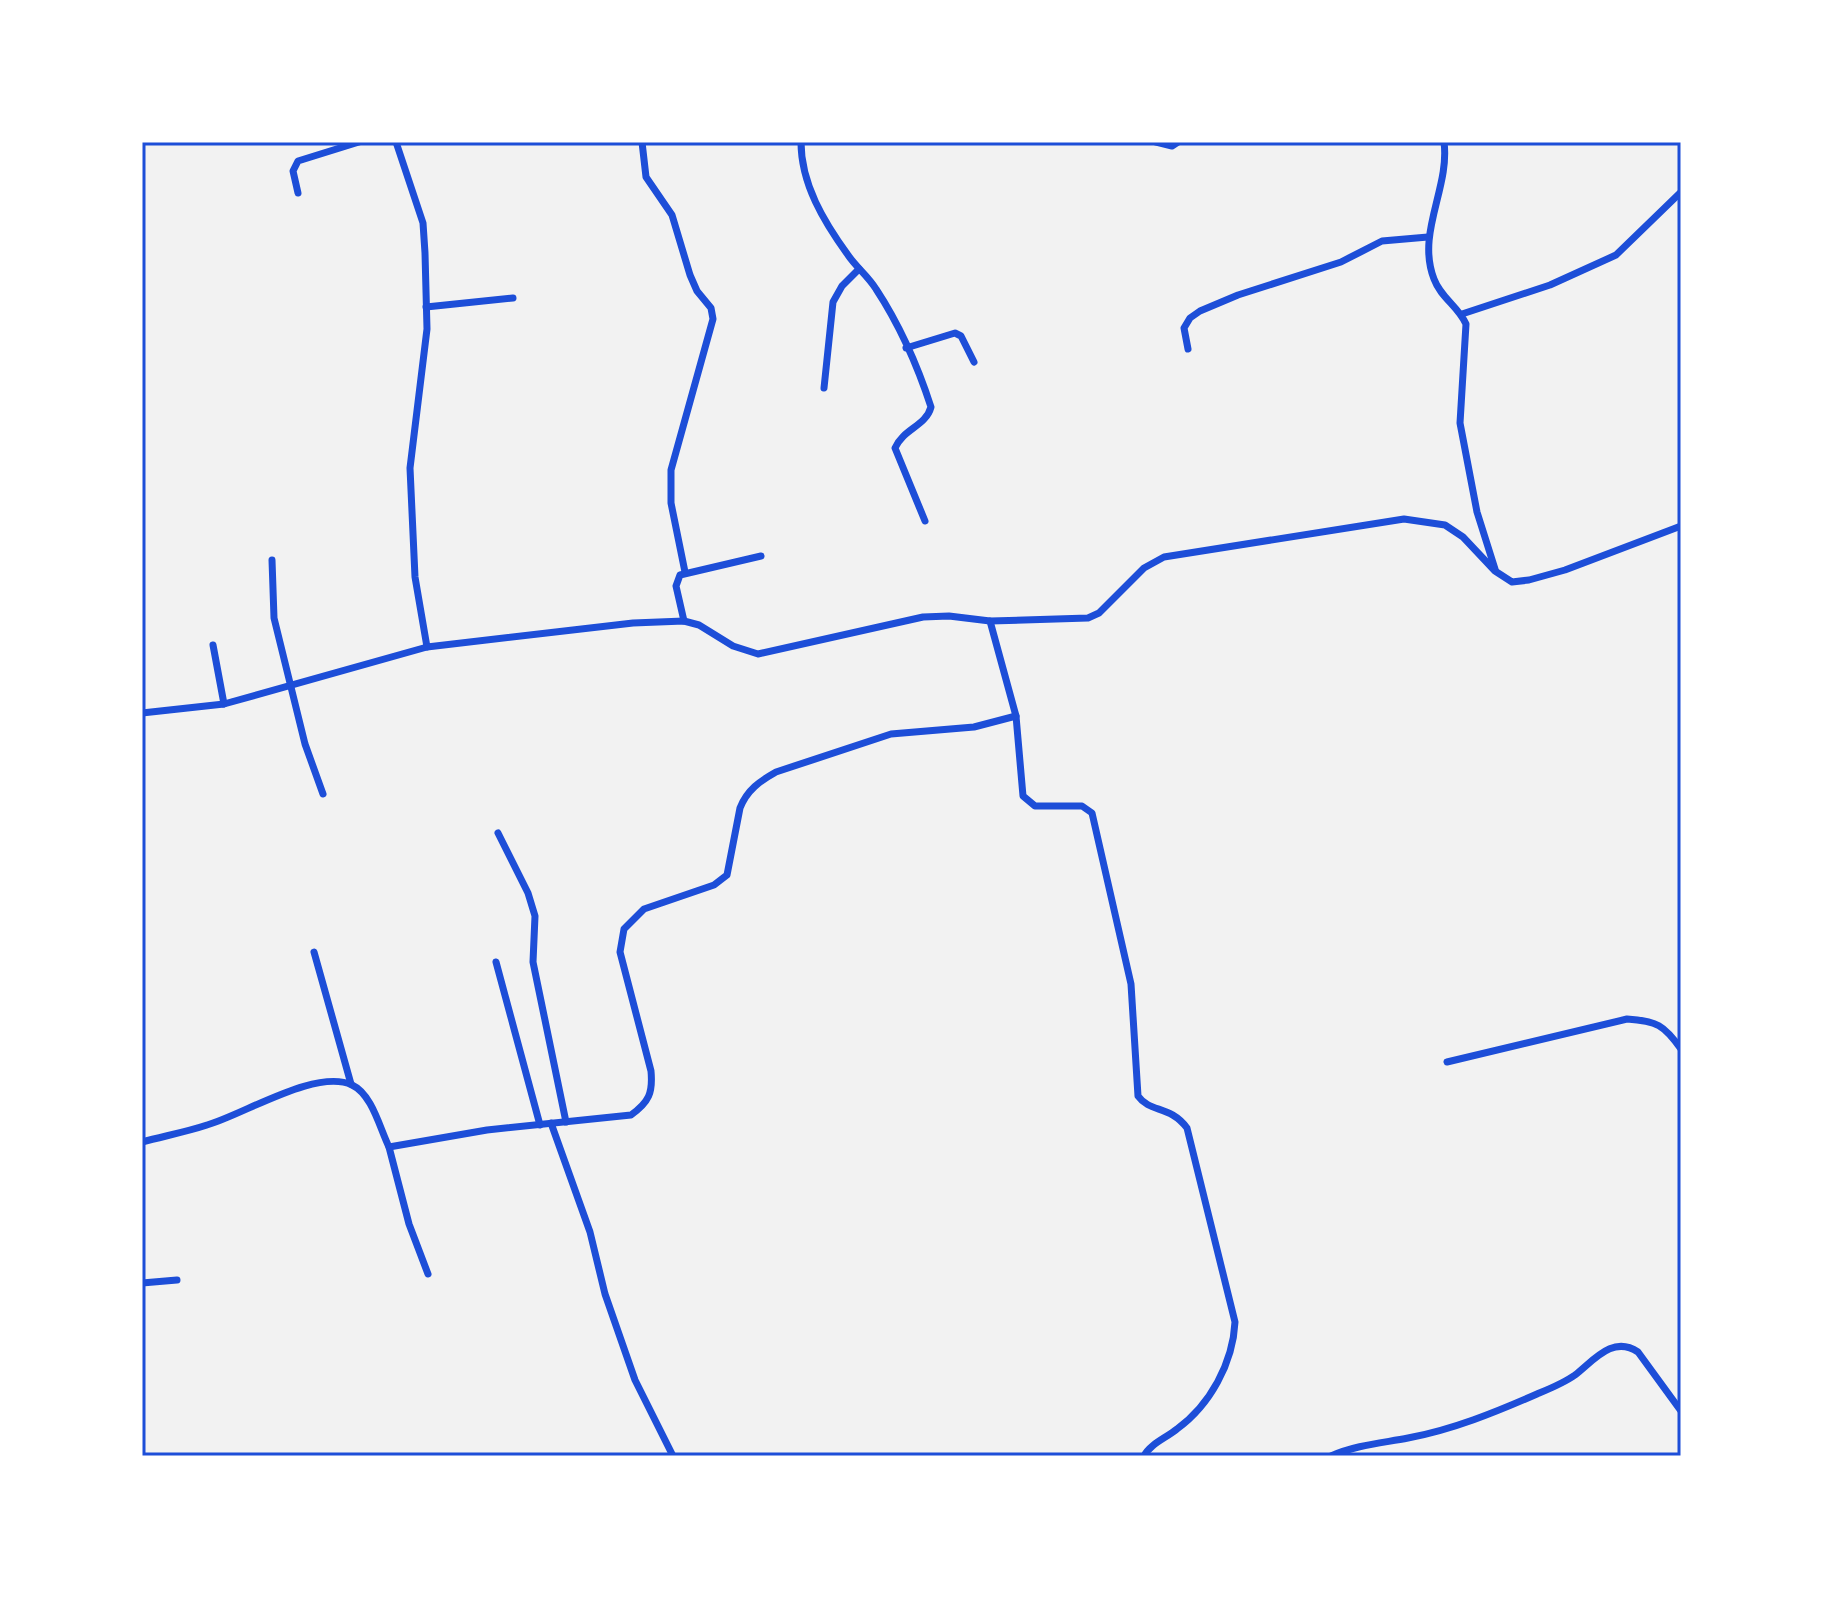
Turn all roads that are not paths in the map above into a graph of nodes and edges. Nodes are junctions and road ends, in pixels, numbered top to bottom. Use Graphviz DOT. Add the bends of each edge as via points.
graph roads {
  1 [pos="359,142"];
  2 [pos="396,142"];
  3 [pos="642,142"];
  4 [pos="801,142"];
  5 [pos="1156,142"];
  6 [pos="1178,142"];
  7 [pos="1444,142"];
  8 [pos="1681,192"];
  9 [pos="298,193"];
  10 [pos="1428,237"];
  11 [pos="859,269"];
  12 [pos="513,298"];
  13 [pos="426,307"];
  14 [pos="1462,314"];
  15 [pos="906,348"];
  16 [pos="1188,349"];
  17 [pos="974,362"];
  18 [pos="824,388"];
  19 [pos="925,521"];
  20 [pos="1681,526"];
  21 [pos="761,556"];
  22 [pos="272,560"];
  23 [pos="1495,571"];
  24 [pos="685,572"];
  25 [pos="684,621"];
  26 [pos="990,621"];
  27 [pos="213,645"];
  28 [pos="427,647"];
  29 [pos="291,684"];
  30 [pos="224,704"];
  31 [pos="142,713"];
  32 [pos="1016,716"];
  33 [pos="323,794"];
  34 [pos="498,833"];
  35 [pos="314,952"];
  36 [pos="496,962"];
  37 [pos="1681,1049"];
  38 [pos="1447,1062"];
  39 [pos="351,1084"];
  40 [pos="566,1122"];
  41 [pos="551,1123"];
  42 [pos="540,1125"];
  43 [pos="142,1142"];
  44 [pos="389,1147"];
  45 [pos="428,1274"];
  46 [pos="177,1280"];
  47 [pos="142,1283"];
  48 [pos="1681,1411"];
  49 [pos="673,1456"];
  50 [pos="1144,1456"];
  51 [pos="1331,1456"];
  1 -- 9 [label="street" via="298,161 293,171"];
  2 -- 13 [label="street" via="423,223"];
  3 -- 24 [label="street" via="646,177 672,215 690,275 713,319 671,470 671,503"];
  4 -- 11 [label="street" via="805,180"];
  5 -- 6 [label="street"];
  7 -- 10 [label="street"];
  8 -- 14 [label="street" via="1616,255 1550,285"];
  10 -- 14 [label="street" via="1432,275 1441,295"];
  10 -- 16 [label="street" via="1382,241 1341,262 1200,311 1184,328"];
  11 -- 15 [label="street" via="875,286"];
  11 -- 18 [label="street" via="833,302"];
  12 -- 13 [label="street"];
  13 -- 28 [label="street" via="410,468 415,577"];
  14 -- 23 [label="street" via="1466,324 1460,423"];
  15 -- 17 [label="street" via="955,333"];
  15 -- 19 [label="street" via="931,407 926,419 902,435 895,448"];
  20 -- 23 [label="street" via="1529,580 1512,582"];
  21 -- 24 [label="street"];
  22 -- 29 [label="street" via="274,618"];
  23 -- 26 [label="street" via="1445,525 1404,519 1164,557 1088,618"];
  24 -- 25 [label="street" via="676,586"];
  25 -- 26 [label="street" via="758,654 923,617"];
  25 -- 28 [label="street"];
  26 -- 32 [label="street"];
  27 -- 30 [label="street"];
  28 -- 29 [label="street"];
  29 -- 30 [label="street"];
  29 -- 33 [label="street"];
  30 -- 31 [label="street"];
  32 -- 40 [label="street" via="974,727 891,734 760,781 740,808 727,875 714,885 644,909 624,929 620,952 651,1071 653,1088 647,1103 631,1115"];
  32 -- 50 [label="street" via="1028,803 1082,806 1092,813 1131,984 1138,1096 1145,1104 1172,1112 1187,1128 1235,1322 1226,1363 1212,1393"];
  34 -- 40 [label="street" via="535,916 533,962"];
  35 -- 39 [label="street"];
  36 -- 42 [label="street"];
  37 -- 38 [label="street" via="1660,1025 1627,1019"];
  39 -- 43 [label="street" via="311,1084 210,1125"];
  39 -- 44 [label="street" via="362,1092"];
  40 -- 41 [label="street"];
  41 -- 42 [label="street"];
  41 -- 49 [label="street" via="635,1380"];
  42 -- 44 [label="street"];
  44 -- 45 [label="street"];
  46 -- 47 [label="street"];
  48 -- 51 [label="street" via="1638,1352 1617,1346 1572,1377 1513,1404 1407,1439"];
}
